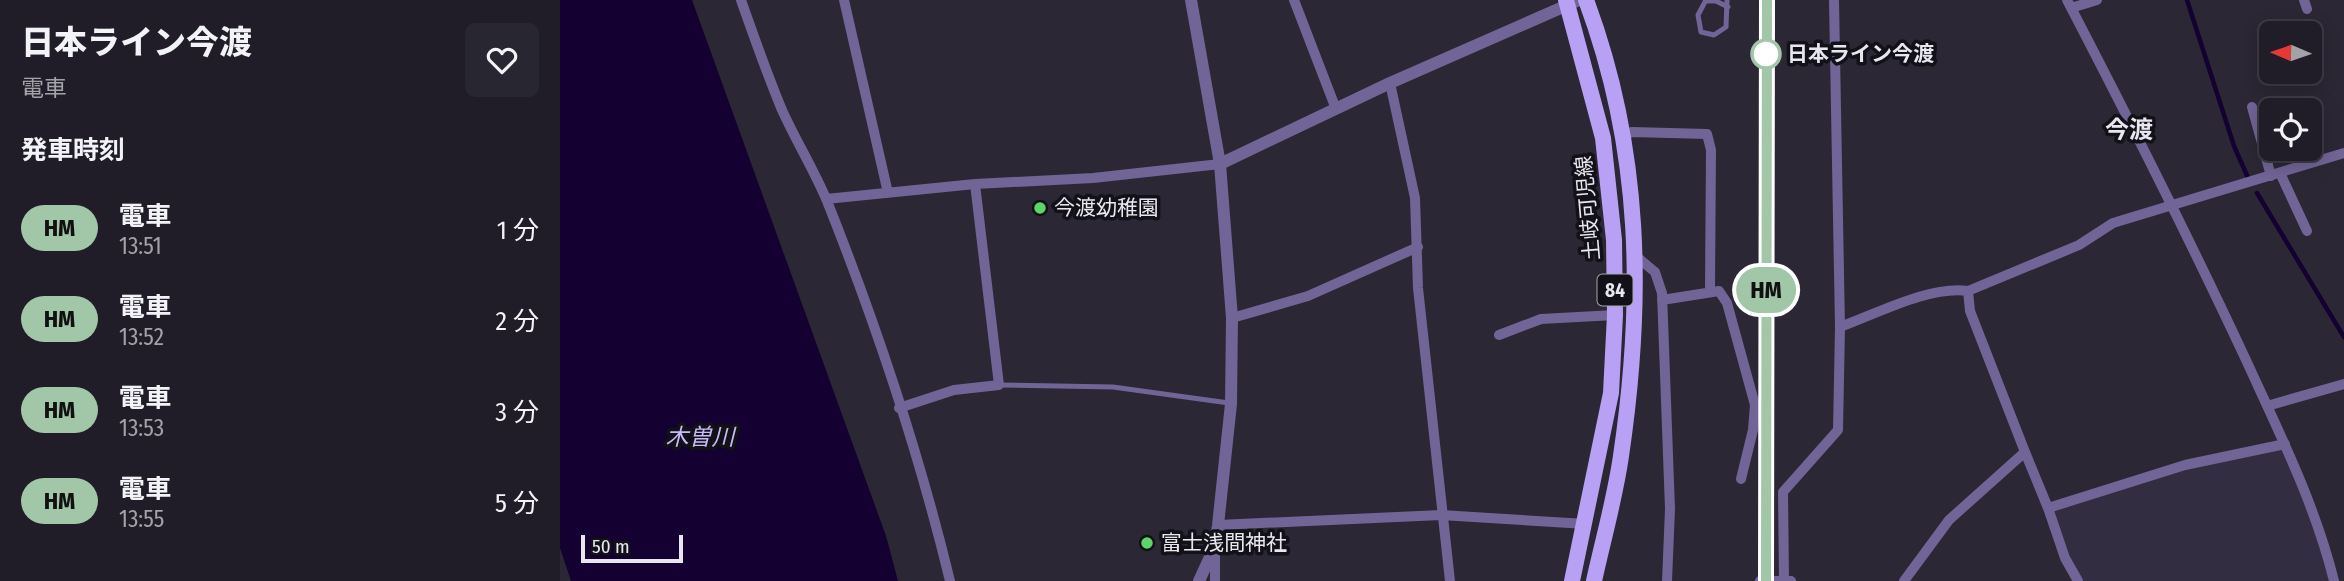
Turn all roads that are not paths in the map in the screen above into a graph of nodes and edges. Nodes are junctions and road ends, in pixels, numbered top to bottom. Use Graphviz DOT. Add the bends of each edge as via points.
graph roads {
  1 [pos="741,0"];
  2 [pos="844,0"];
  3 [pos="1191,0"];
  4 [pos="1294,0"];
  5 [pos="1586,0"];
  6 [pos="1727,0"];
  7 [pos="1834,0"];
  8 [pos="2097,0"];
  9 [pos="1571,1"];
  10 [pos="1706,1"];
  11 [pos="2069,4"];
  12 [pos="1728,7"];
  13 [pos="1390,83"];
  14 [pos="2252,107"];
  15 [pos="1336,109"];
  16 [pos="1622,136"];
  17 [pos="2344,153"];
  18 [pos="1220,164"];
  19 [pos="2275,175"];
  20 [pos="975,184"];
  21 [pos="888,193"];
  22 [pos="826,199"];
  23 [pos="2175,206"];
  24 [pos="2306,230"];
  25 [pos="1418,247"];
  26 [pos="1637,257"];
  27 [pos="1710,290"];
  28 [pos="1968,291"];
  29 [pos="1662,300"];
  30 [pos="1615,315"];
  31 [pos="1232,318"];
  32 [pos="1840,327"];
  33 [pos="1499,335"];
  34 [pos="2344,384"];
  35 [pos="999,385"];
  36 [pos="1231,404"];
  37 [pos="2267,406"];
  38 [pos="899,408"];
  39 [pos="2285,444"];
  40 [pos="2025,452"];
  41 [pos="1741,479"];
  42 [pos="2048,508"];
  43 [pos="1441,515"];
  44 [pos="1586,524"];
  45 [pos="1219,525"];
  46 [pos="1215,546"];
  47 [pos="1784,580"];
  48 [pos="950,581"];
  49 [pos="1199,581"];
  50 [pos="1215,581"];
  51 [pos="1450,581"];
  52 [pos="1572,581"];
  53 [pos="1594,581"];
  54 [pos="1667,581"];
  55 [pos="1760,581"];
  56 [pos="1791,581"];
  57 [pos="1904,581"];
  58 [pos="2078,581"];
  59 [pos="2334,581"];
  1 -- 22 [label="street" via="783,111"];
  2 -- 21 [label="street"];
  3 -- 18 [label="street"];
  4 -- 15 [label="street"];
  5 -- 16 [label="main road, 土岐可児線 / 84"];
  6 -- 12 [label="lane"];
  7 -- 32 [label="street"];
  8 -- 11 [label="street"];
  9 -- 13 [label="street"];
  9 -- 30 [label="main road, 土岐可児線 / 84" via="1603,138 1614,240"];
  10 -- 12 [label="lane"];
  10 -- 12 [label="lane" via="1698,15 1701,32 1714,35 1726,27"];
  11 -- 23 [label="street"];
  13 -- 15 [label="street"];
  13 -- 25 [label="street" via="1415,198"];
  14 -- 19 [label="street"];
  15 -- 18 [label="street"];
  16 -- 26 [label="main road, 土岐可児線 / 84"];
  16 -- 27 [label="street" via="1632,132 1707,134 1711,150"];
  17 -- 19 [label="street"];
  18 -- 20 [label="street" via="1093,178"];
  18 -- 31 [label="street"];
  19 -- 23 [label="street"];
  19 -- 24 [label="street"];
  20 -- 21 [label="street"];
  20 -- 35 [label="street"];
  21 -- 22 [label="street"];
  22 -- 38 [label="street"];
  23 -- 28 [label="street" via="2113,223 2078,245"];
  23 -- 37 [label="street"];
  25 -- 31 [label="street" via="1308,296"];
  25 -- 43 [label="street" via="1418,288"];
  26 -- 29 [label="street" via="1655,272"];
  26 -- 53 [label="main road, 土岐可児線 / 84" via="1620,458"];
  27 -- 29 [label="street"];
  27 -- 41 [label="street" via="1719,291 1727,303 1755,405"];
  28 -- 32 [label="street" via="1933,294"];
  28 -- 40 [label="street" via="1970,312"];
  29 -- 54 [label="street" via="1670,509"];
  30 -- 33 [label="street" via="1541,319"];
  30 -- 44 [label="main road, 土岐可児線 / 84" via="1611,393"];
  31 -- 36 [label="street"];
  32 -- 47 [label="street" via="1838,430 1783,492"];
  34 -- 37 [label="street"];
  35 -- 36 [label="lane" via="1113,387"];
  35 -- 38 [label="street" via="954,390"];
  36 -- 45 [label="street"];
  37 -- 39 [label="street"];
  38 -- 48 [label="street"];
  39 -- 42 [label="street" via="2185,465"];
  39 -- 59 [label="street" via="2326,546"];
  40 -- 42 [label="street"];
  40 -- 57 [label="street" via="1950,520"];
  42 -- 58 [label="street"];
  43 -- 44 [label="street"];
  43 -- 45 [label="street"];
  43 -- 51 [label="street"];
  44 -- 52 [label="main road, 土岐可児線 / 84"];
  45 -- 46 [label="street"];
  46 -- 49 [label="street"];
  46 -- 50 [label="street"];
  47 -- 55 [label="street"];
  47 -- 56 [label="street"];
}
